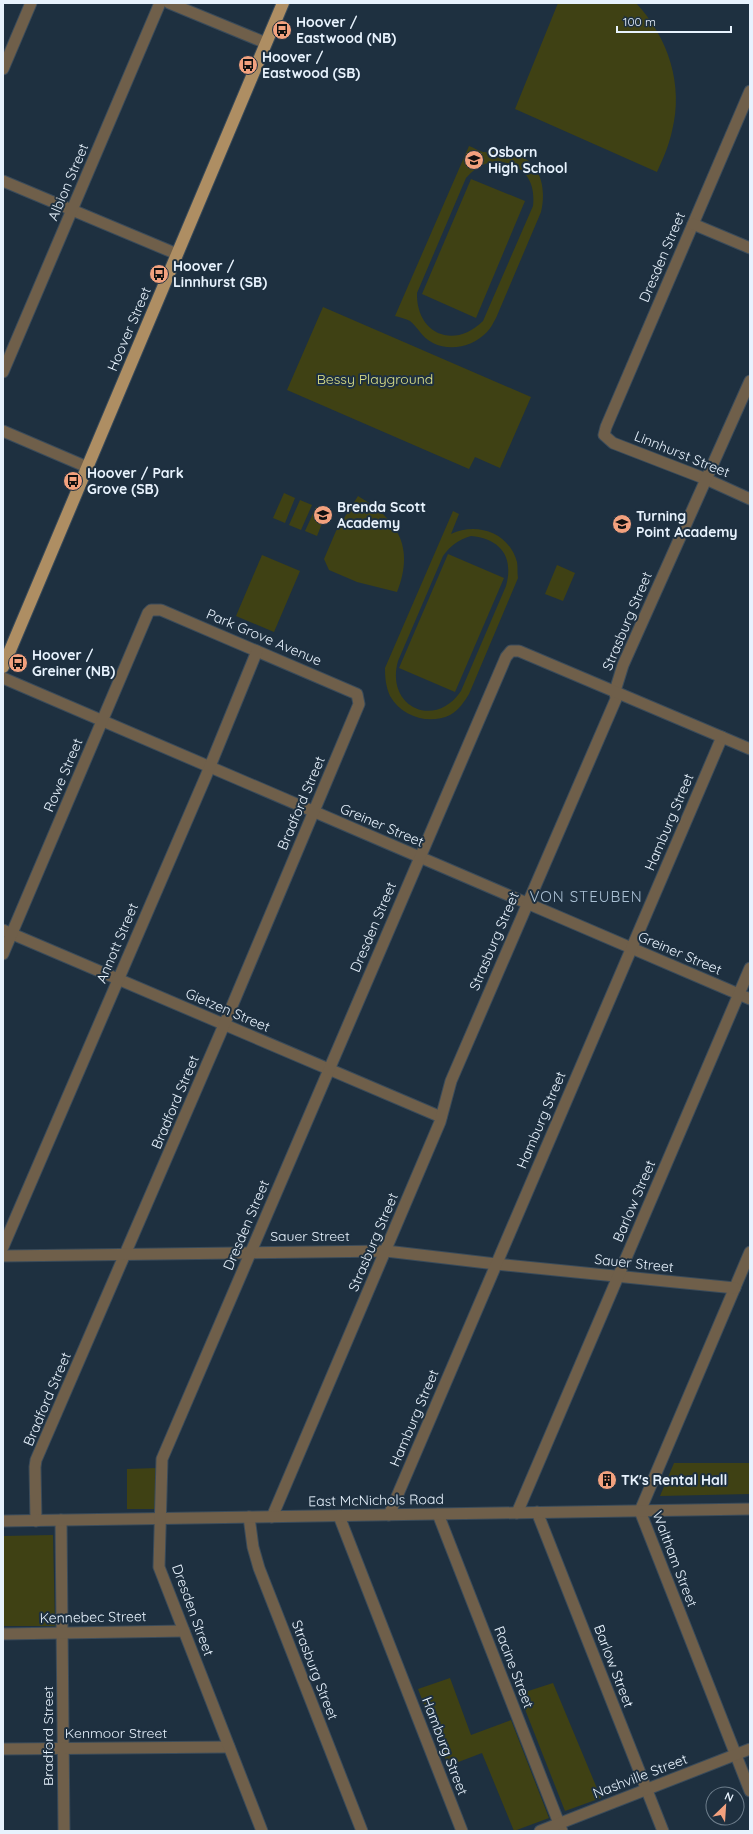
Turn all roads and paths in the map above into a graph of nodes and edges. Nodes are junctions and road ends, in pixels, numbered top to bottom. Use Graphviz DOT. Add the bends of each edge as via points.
graph roads {
  1 [pos="31,3"];
  2 [pos="160,3"];
  3 [pos="169,3"];
  4 [pos="283,3"];
  5 [pos="266,43"];
  6 [pos="3,69"];
  7 [pos="750,91"];
  8 [pos="3,181"];
  9 [pos="72,210"];
  10 [pos="693,224"];
  11 [pos="750,248"];
  12 [pos="177,254"];
  13 [pos="3,372"];
  14 [pos="750,382"];
  15 [pos="3,431"];
  16 [pos="604,435"];
  17 [pos="88,467"];
  18 [pos="706,479"];
  19 [pos="750,499"];
  20 [pos="154,609"];
  21 [pos="257,650"];
  22 [pos="3,667"];
  23 [pos="3,678"];
  24 [pos="615,692"];
  25 [pos="359,698"];
  26 [pos="102,721"];
  27 [pos="722,737"];
  28 [pos="750,749"];
  29 [pos="209,767"];
  30 [pos="313,812"];
  31 [pos="419,857"];
  32 [pos="527,902"];
  33 [pos="7,932"];
  34 [pos="631,948"];
  35 [pos="3,954"];
  36 [pos="750,968"];
  37 [pos="118,980"];
  38 [pos="738,994"];
  39 [pos="750,999"];
  40 [pos="224,1026"];
  41 [pos="328,1070"];
  42 [pos="442,1117"];
  43 [pos="3,1247"];
  44 [pos="386,1251"];
  45 [pos="251,1252"];
  46 [pos="750,1252"];
  47 [pos="126,1254"];
  48 [pos="3,1256"];
  49 [pos="496,1264"];
  50 [pos="618,1277"];
  51 [pos="735,1288"];
  52 [pos="750,1509"];
  53 [pos="640,1511"];
  54 [pos="537,1512"];
  55 [pos="517,1513"];
  56 [pos="438,1514"];
  57 [pos="389,1515"];
  58 [pos="339,1516"];
  59 [pos="249,1517"];
  60 [pos="272,1517"];
  61 [pos="160,1519"];
  62 [pos="61,1520"];
  63 [pos="3,1521"];
  64 [pos="36,1521"];
  65 [pos="184,1631"];
  66 [pos="62,1633"];
  67 [pos="3,1634"];
  68 [pos="229,1747"];
  69 [pos="63,1748"];
  70 [pos="3,1749"];
  71 [pos="750,1749"];
  72 [pos="736,1754"];
  73 [pos="646,1790"];
  74 [pos="750,1790"];
  75 [pos="560,1827"];
  76 [pos="64,1831"];
  77 [pos="262,1831"];
  78 [pos="362,1831"];
  79 [pos="462,1831"];
  80 [pos="540,1831"];
  81 [pos="663,1831"];
  1 -- 6 [label="street"];
  2 -- 9 [label="street, Albion Street"];
  3 -- 5 [label="street"];
  4 -- 5 [label="main road, Hoover Street"];
  5 -- 12 [label="main road, Hoover Street"];
  7 -- 10 [label="street, Dresden Street"];
  8 -- 9 [label="street"];
  9 -- 12 [label="street"];
  9 -- 13 [label="street, Albion Street"];
  10 -- 11 [label="street"];
  10 -- 16 [label="street, Dresden Street"];
  12 -- 17 [label="main road, Hoover Street"];
  14 -- 18 [label="street, Strasburg Street"];
  15 -- 17 [label="street"];
  16 -- 18 [label="street, Linnhurst Street" via="614,443"];
  17 -- 22 [label="main road, Hoover Street"];
  18 -- 19 [label="street, Linnhurst Street"];
  18 -- 24 [label="street, Strasburg Street" via="624,665"];
  20 -- 21 [label="street, Park Grove Avenue"];
  20 -- 26 [label="street, Rowe Street" via="148,613"];
  21 -- 25 [label="street, Park Grove Avenue" via="354,692"];
  21 -- 29 [label="street, Annott Street"];
  23 -- 26 [label="street, Greiner Street"];
  24 -- 27 [label="street"];
  24 -- 31 [label="street, Dresden Street" via="519,651 511,651 506,657"];
  24 -- 32 [label="street, Strasburg Street" via="616,699"];
  25 -- 30 [label="street, Bradford Street" via="359,704"];
  26 -- 29 [label="street, Greiner Street"];
  26 -- 33 [label="street, Rowe Street"];
  27 -- 28 [label="street"];
  27 -- 34 [label="street, Hamburg Street"];
  29 -- 30 [label="street, Greiner Street"];
  29 -- 37 [label="street, Annott Street"];
  30 -- 31 [label="street, Greiner Street"];
  30 -- 40 [label="street, Bradford Street"];
  31 -- 32 [label="street, Greiner Street"];
  31 -- 41 [label="street, Dresden Street"];
  32 -- 34 [label="street, Greiner Street"];
  32 -- 42 [label="street, Strasburg Street" via="451,1081"];
  33 -- 35 [label="street, Rowe Street"];
  33 -- 37 [label="street, Gietzen Street"];
  34 -- 38 [label="street, Greiner Street"];
  34 -- 49 [label="street, Hamburg Street"];
  36 -- 38 [label="street, Barlow Street"];
  37 -- 40 [label="street, Gietzen Street"];
  37 -- 43 [label="street, Annott Street"];
  38 -- 39 [label="street, Greiner Street"];
  38 -- 50 [label="street, Barlow Street"];
  40 -- 41 [label="street, Gietzen Street"];
  40 -- 47 [label="street, Bradford Street"];
  41 -- 42 [label="street, Gietzen Street"];
  41 -- 45 [label="street, Dresden Street"];
  42 -- 44 [label="street, Strasburg Street"];
  44 -- 45 [label="street, Sauer Street"];
  44 -- 49 [label="street, Sauer Street"];
  44 -- 60 [label="street, Strasburg Street"];
  45 -- 47 [label="street, Sauer Street"];
  45 -- 61 [label="street, Dresden Street" via="162,1459"];
  46 -- 51 [label="street, Waltham Street"];
  47 -- 48 [label="street, Sauer Street"];
  47 -- 64 [label="street, Bradford Street" via="36,1460"];
  49 -- 50 [label="street, Sauer Street"];
  49 -- 57 [label="street, Hamburg Street"];
  50 -- 51 [label="street, Sauer Street"];
  50 -- 55 [label="street, Barlow Street"];
  51 -- 53 [label="street, Waltham Street"];
  52 -- 53 [label="street, East McNichols Road"];
  53 -- 54 [label="street, East McNichols Road"];
  53 -- 72 [label="street, Waltham Street"];
  54 -- 55 [label="street, East McNichols Road"];
  54 -- 73 [label="street, Barlow Street"];
  55 -- 56 [label="street, East McNichols Road"];
  56 -- 57 [label="street, East McNichols Road"];
  56 -- 75 [label="street, Racine Street"];
  57 -- 58 [label="street, East McNichols Road"];
  58 -- 60 [label="street, East McNichols Road"];
  58 -- 79 [label="street, Hamburg Street"];
  59 -- 60 [label="street, East McNichols Road"];
  59 -- 61 [label="street, East McNichols Road"];
  59 -- 78 [label="street, Strasburg Street" via="253,1547 260,1568"];
  61 -- 62 [label="street, East McNichols Road"];
  61 -- 65 [label="street, Dresden Street" via="160,1567"];
  62 -- 64 [label="street, East McNichols Road"];
  62 -- 66 [label="street, Bradford Street"];
  63 -- 64 [label="street, East McNichols Road"];
  65 -- 66 [label="street, Kennebec Street"];
  65 -- 68 [label="street, Dresden Street"];
  66 -- 67 [label="street, Kennebec Street"];
  66 -- 69 [label="street, Bradford Street"];
  68 -- 69 [label="street, Kenmoor Street"];
  68 -- 77 [label="street, Dresden Street"];
  69 -- 70 [label="street, Kenmoor Street"];
  69 -- 76 [label="street, Bradford Street"];
  71 -- 72 [label="street, Nashville Street"];
  72 -- 73 [label="street, Nashville Street"];
  72 -- 74 [label="street, Waltham Street"];
  73 -- 75 [label="street, Nashville Street"];
  73 -- 81 [label="street, Barlow Street"];
  75 -- 80 [label="street, Nashville Street"];
}
